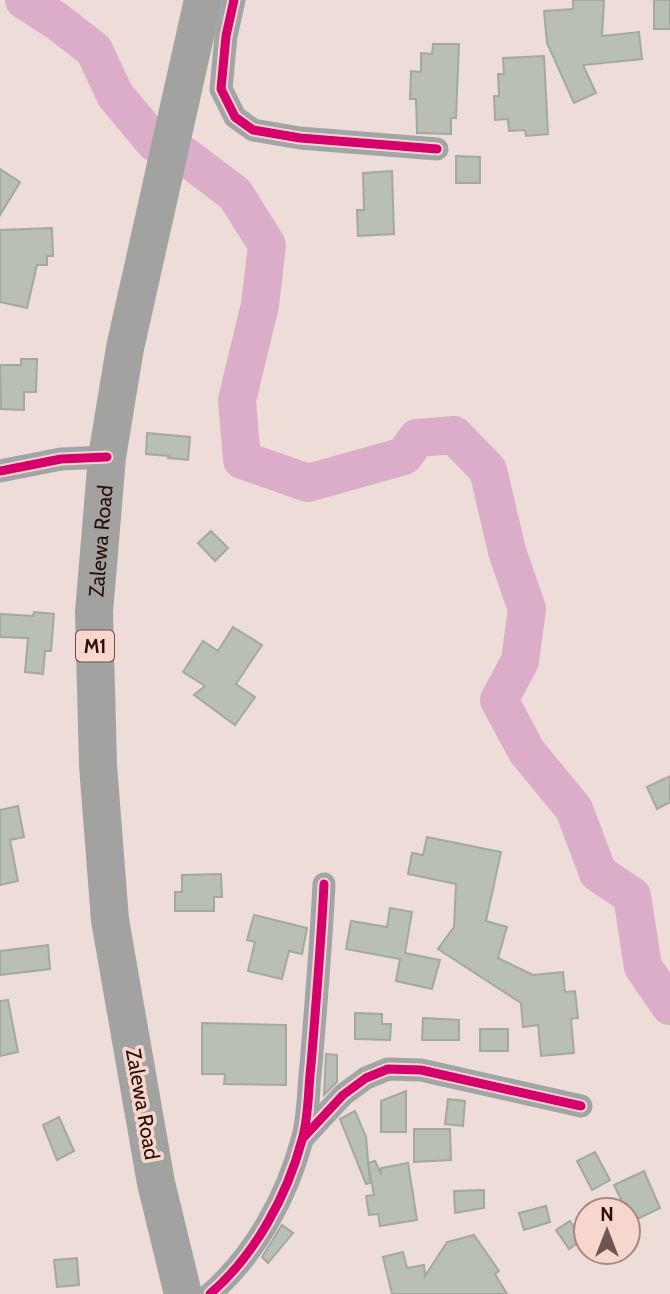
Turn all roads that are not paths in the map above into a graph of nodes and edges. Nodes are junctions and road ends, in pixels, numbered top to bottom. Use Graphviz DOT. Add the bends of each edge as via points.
graph roads {
  1 [pos="203,0"];
  2 [pos="234,0"];
  3 [pos="437,149"];
  4 [pos="107,457"];
  5 [pos="0,471"];
  6 [pos="324,884"];
  7 [pos="581,1106"];
  8 [pos="304,1137"];
  9 [pos="183,1294"];
  10 [pos="210,1294"];
  1 -- 4 [label="highway, Zalewa Road / M1" via="125,348"];
  2 -- 3 [label="street" via="221,89 235,117 253,130 300,138"];
  4 -- 5 [label="street" via="61,459"];
  4 -- 9 [label="highway, Zalewa Road / M1" via="94,612 98,765 110,920 156,1183"];
  6 -- 8 [label="street"];
  7 -- 8 [label="street" via="421,1070 388,1069 343,1095"];
  8 -- 10 [label="street" via="273,1215 226,1280"];
}
